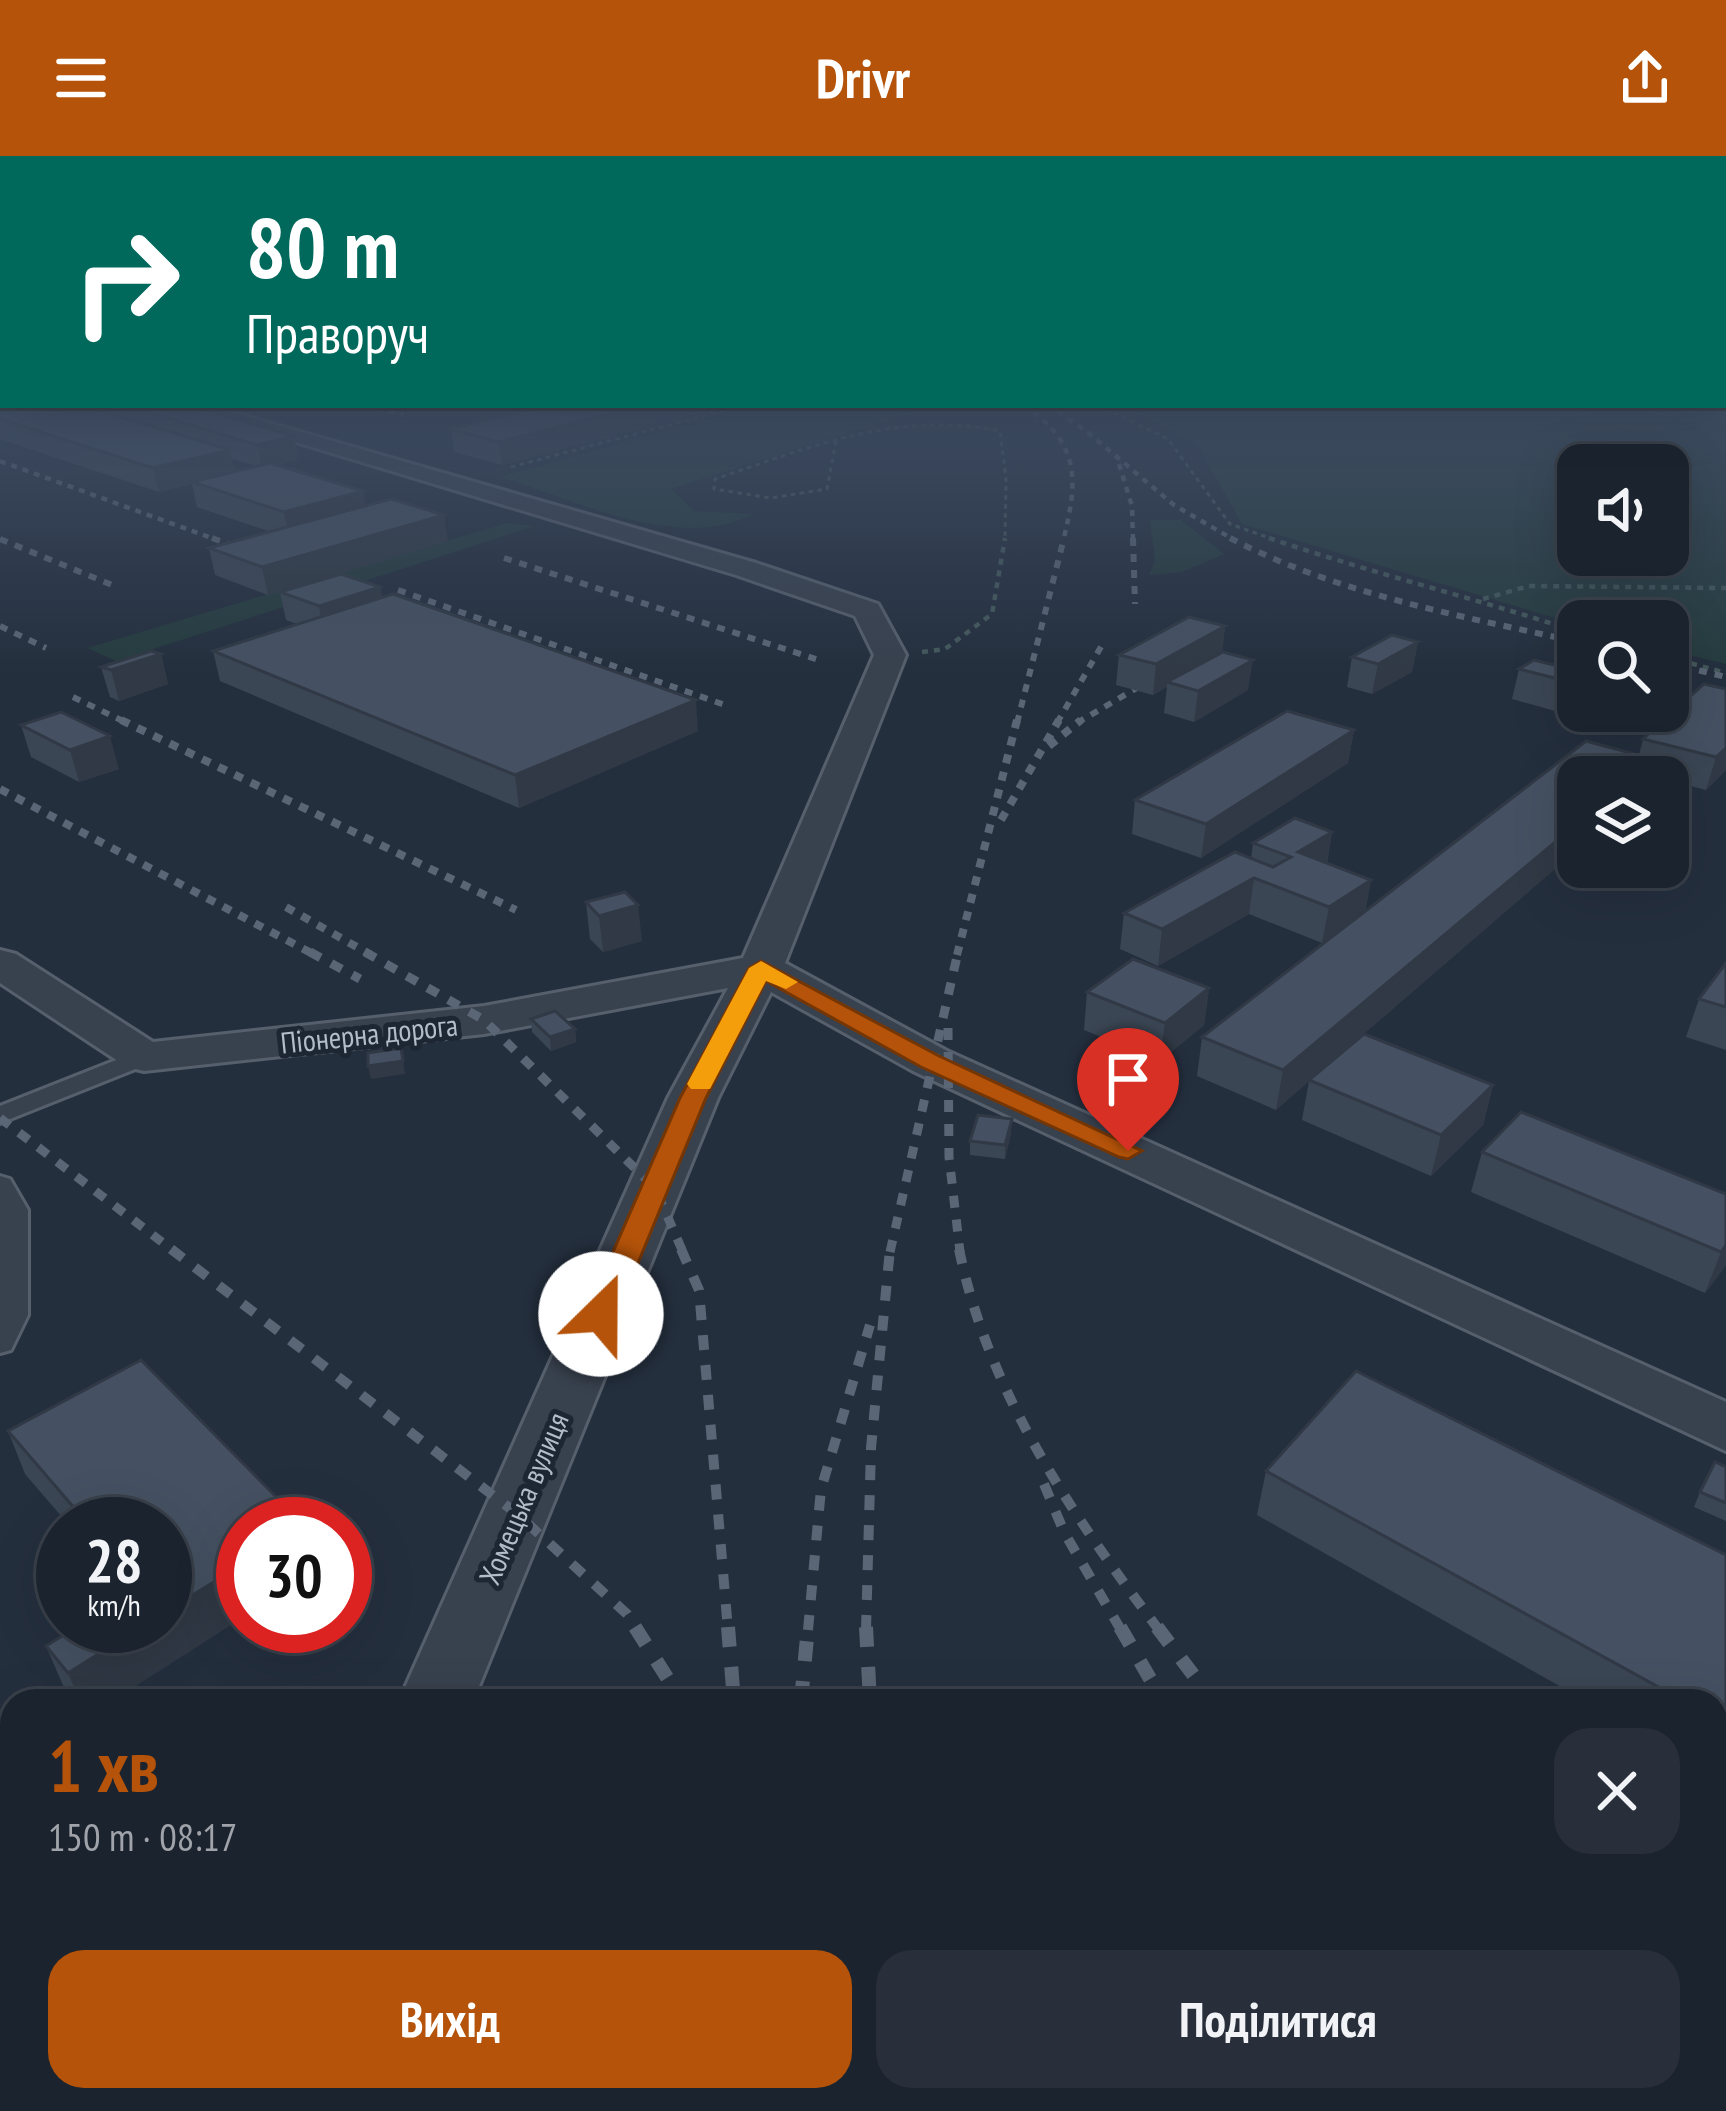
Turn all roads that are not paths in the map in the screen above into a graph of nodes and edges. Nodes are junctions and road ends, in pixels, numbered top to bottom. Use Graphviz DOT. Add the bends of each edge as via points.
graph roads {
  1 [pos="465,487"];
  2 [pos="0,963"];
  3 [pos="761,968"];
  4 [pos="144,1057"];
  5 [pos="0,1115"];
  6 [pos="0,1186"];
  7 [pos="0,1342"];
  8 [pos="1726,1428"];
  9 [pos="441,1689"];
  1 -- 3 [label="street, Хомецька вулиця" via="867,610 890,656"];
  2 -- 4 [label="street"];
  3 -- 4 [label="street, Піонерна дорога" via="484,1020"];
  3 -- 8 [label="street" via="930,1061"];
  3 -- 9 [label="street, Хомецька вулиця" via="693,1098"];
  4 -- 5 [label="lane"];
  6 -- 7 [label="lane" via="14,1210 13,1315"];
}
